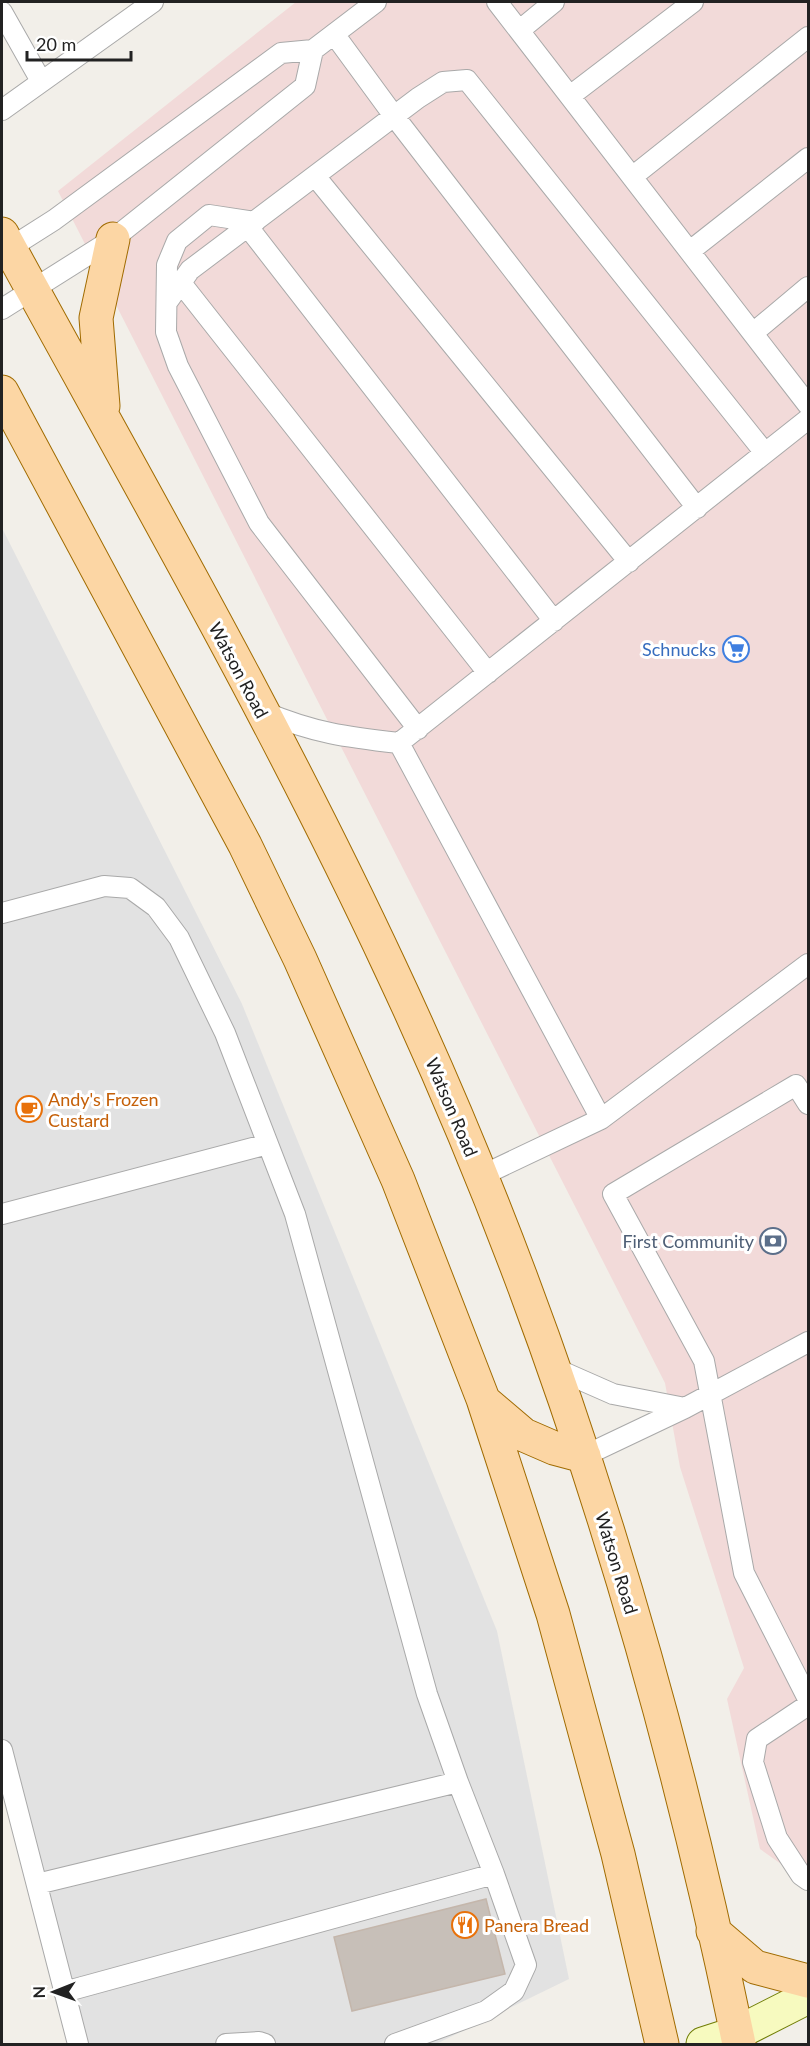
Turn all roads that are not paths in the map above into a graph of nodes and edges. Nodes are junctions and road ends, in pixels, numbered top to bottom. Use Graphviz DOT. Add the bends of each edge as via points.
graph roads {
  1 [pos="153,2"];
  2 [pos="376,2"];
  3 [pos="497,2"];
  4 [pos="554,2"];
  5 [pos="693,2"];
  6 [pos="2,12"];
  7 [pos="520,30"];
  8 [pos="334,34"];
  9 [pos="808,38"];
  10 [pos="313,50"];
  11 [pos="41,81"];
  12 [pos="570,96"];
  13 [pos="2,110"];
  14 [pos="394,116"];
  15 [pos="808,158"];
  16 [pos="315,176"];
  17 [pos="632,177"];
  18 [pos="252,224"];
  19 [pos="113,238"];
  20 [pos="4,245"];
  21 [pos="690,251"];
  22 [pos="181,283"];
  23 [pos="808,287"];
  24 [pos="33,291"];
  25 [pos="168,301"];
  26 [pos="2,309"];
  27 [pos="753,333"];
  28 [pos="2,392"];
  29 [pos="808,405"];
  30 [pos="808,419"];
  31 [pos="105,420"];
  32 [pos="10,422"];
  33 [pos="765,453"];
  34 [pos="697,508"];
  35 [pos="629,561"];
  36 [pos="554,621"];
  37 [pos="488,673"];
  38 [pos="261,711"];
  39 [pos="418,729"];
  40 [pos="399,743"];
  41 [pos="2,913"];
  42 [pos="808,964"];
  43 [pos="808,1104"];
  44 [pos="601,1119"];
  45 [pos="268,1144"];
  46 [pos="481,1176"];
  47 [pos="2,1215"];
  48 [pos="808,1342"];
  49 [pos="554,1368"];
  50 [pos="709,1393"];
  51 [pos="483,1400"];
  52 [pos="685,1408"];
  53 [pos="584,1456"];
  54 [pos="808,1700"];
  55 [pos="808,1705"];
  56 [pos="2,1750"];
  57 [pos="458,1782"];
  58 [pos="494,1874"];
  59 [pos="805,1878"];
  60 [pos="37,1884"];
  61 [pos="714,1931"];
  62 [pos="808,1981"];
  63 [pos="64,1992"];
  64 [pos="808,1997"];
  65 [pos="738,2039"];
  66 [pos="78,2044"];
  67 [pos="226,2044"];
  68 [pos="265,2044"];
  69 [pos="395,2044"];
  70 [pos="662,2044"];
  71 [pos="703,2044"];
  1 -- 11 [label="lane"];
  2 -- 8 [label="lane"];
  3 -- 7 [label="lane"];
  4 -- 7 [label="lane"];
  5 -- 12 [label="lane"];
  6 -- 11 [label="lane"];
  7 -- 12 [label="lane"];
  8 -- 10 [label="lane"];
  8 -- 14 [label="lane"];
  9 -- 17 [label="lane"];
  10 -- 19 [label="lane" via="305,86"];
  10 -- 20 [label="lane" via="281,53 54,220"];
  11 -- 13 [label="lane"];
  12 -- 17 [label="lane"];
  14 -- 16 [label="lane"];
  14 -- 33 [label="lane" via="443,82 467,80"];
  14 -- 34 [label="lane"];
  15 -- 21 [label="lane"];
  16 -- 18 [label="lane"];
  16 -- 35 [label="lane"];
  17 -- 21 [label="lane"];
  18 -- 22 [label="lane" via="190,270"];
  18 -- 25 [label="lane" via="209,215 177,242 167,265"];
  18 -- 36 [label="lane"];
  19 -- 24 [label="lane"];
  19 -- 31 [label="main road" via="96,318"];
  20 -- 24 [label="main road, Watson Road"];
  21 -- 27 [label="lane"];
  22 -- 25 [label="lane"];
  22 -- 37 [label="lane"];
  23 -- 27 [label="lane"];
  24 -- 26 [label="lane"];
  24 -- 31 [label="main road, Watson Road"];
  25 -- 39 [label="lane" via="166,332 178,366 259,523"];
  27 -- 29 [label="lane"];
  28 -- 32 [label="main road"];
  30 -- 33 [label="lane"];
  31 -- 38 [label="main road, Watson Road"];
  32 -- 51 [label="main road" via="245,845 398,1180"];
  33 -- 34 [label="lane"];
  34 -- 35 [label="lane"];
  35 -- 36 [label="lane"];
  36 -- 37 [label="lane"];
  37 -- 39 [label="lane"];
  38 -- 40 [label="lane" via="332,736"];
  38 -- 46 [label="main road, Watson Road" via="390,966"];
  39 -- 40 [label="lane"];
  40 -- 44 [label="lane"];
  41 -- 45 [label="lane" via="104,886 130,888 156,907 179,938 225,1033"];
  42 -- 44 [label="lane"];
  43 -- 50 [label="lane" via="796,1085 613,1194 704,1361"];
  44 -- 46 [label="lane"];
  45 -- 47 [label="lane"];
  45 -- 57 [label="lane" via="303,1238 428,1694"];
  46 -- 49 [label="main road, Watson Road"];
  48 -- 50 [label="lane"];
  49 -- 52 [label="lane" via="614,1395"];
  49 -- 53 [label="main road, Watson Road"];
  50 -- 52 [label="lane"];
  50 -- 54 [label="lane" via="744,1573"];
  51 -- 53 [label="main road" via="524,1435"];
  51 -- 70 [label="main road" via="585,1724"];
  52 -- 53 [label="lane"];
  53 -- 61 [label="main road, Watson Road" via="663,1726"];
  55 -- 59 [label="lane" via="757,1739 753,1762 777,1838"];
  56 -- 60 [label="lane"];
  57 -- 58 [label="lane"];
  57 -- 60 [label="lane"];
  58 -- 63 [label="lane"];
  58 -- 69 [label="lane" via="526,1965 514,1991 486,2011"];
  60 -- 63 [label="lane"];
  61 -- 62 [label="main road" via="755,1967"];
  61 -- 65 [label="main road, Watson Road"];
  63 -- 66 [label="lane"];
  64 -- 65 [label="street"];
  65 -- 71 [label="street"];
  67 -- 68 [label="lane"];
}
